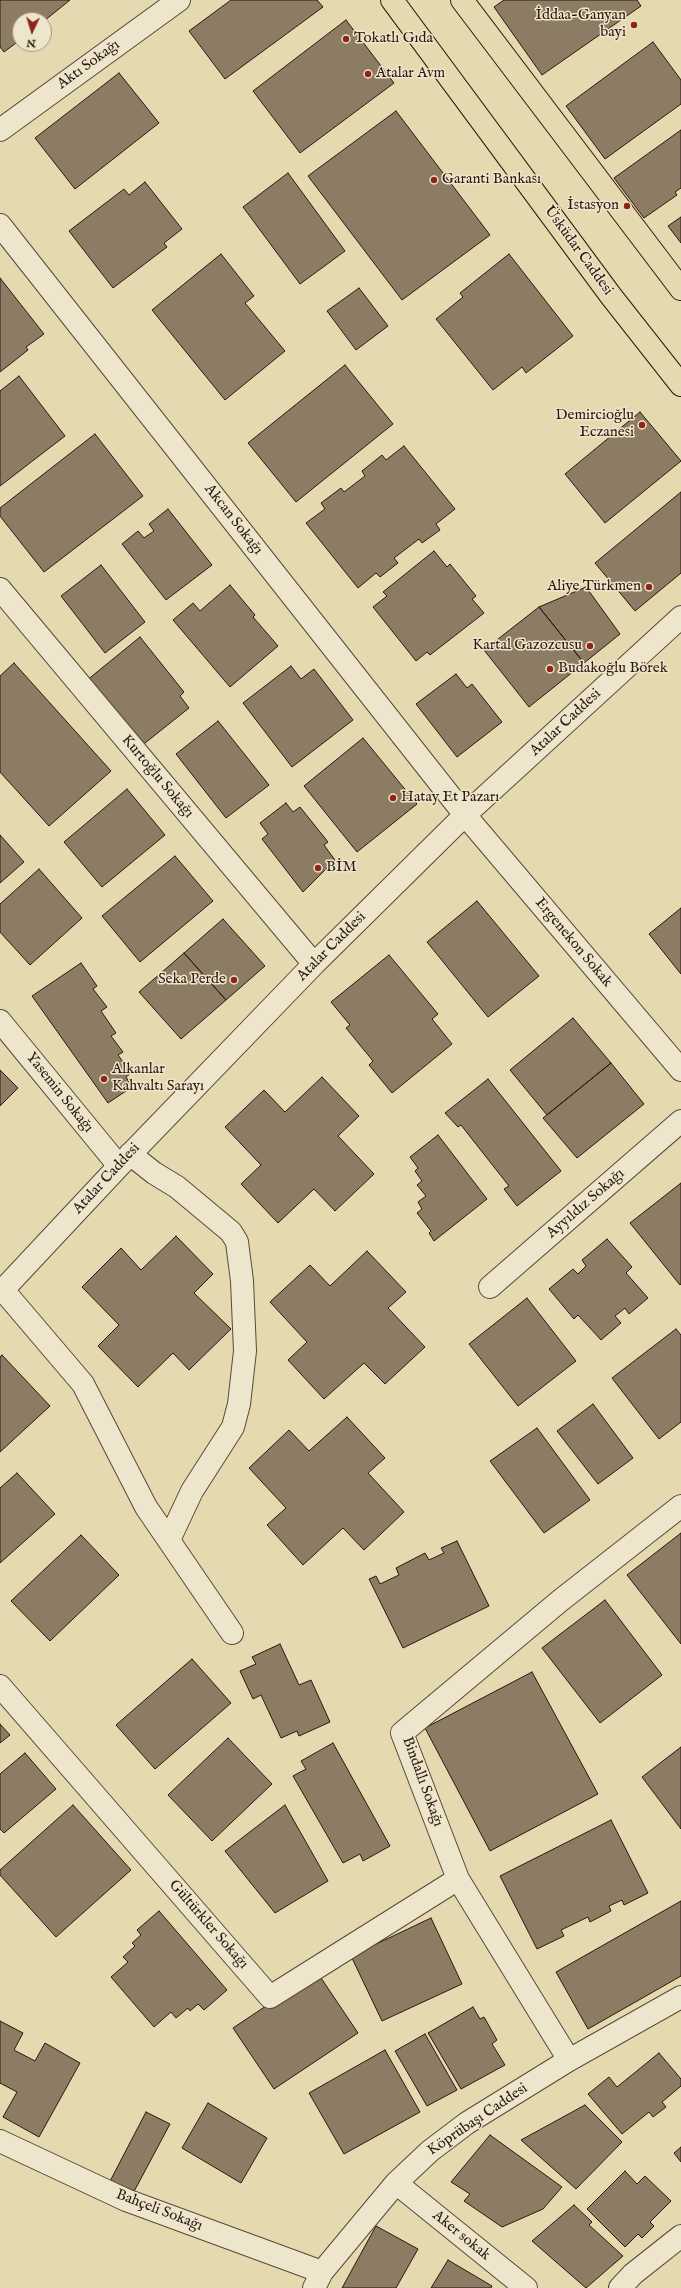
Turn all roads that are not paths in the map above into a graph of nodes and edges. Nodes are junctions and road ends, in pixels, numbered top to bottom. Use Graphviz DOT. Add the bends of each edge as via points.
graph roads {
  1 [pos="178,0"];
  2 [pos="392,0"];
  3 [pos="462,0"];
  4 [pos="0,130"];
  5 [pos="0,225"];
  6 [pos="681,289"];
  7 [pos="681,385"];
  8 [pos="0,589"];
  9 [pos="681,617"];
  10 [pos="465,815"];
  11 [pos="314,964"];
  12 [pos="0,1021"];
  13 [pos="681,1070"];
  14 [pos="681,1121"];
  15 [pos="124,1160"];
  16 [pos="490,1286"];
  17 [pos="2,1291"];
  18 [pos="681,1506"];
  19 [pos="169,1540"];
  20 [pos="232,1633"];
  21 [pos="0,1686"];
  22 [pos="458,1879"];
  23 [pos="681,1997"];
  24 [pos="569,2060"];
  25 [pos="0,2141"];
  26 [pos="396,2183"];
  27 [pos="681,2236"];
  28 [pos="318,2280"];
  29 [pos="526,2288"];
  30 [pos="620,2288"];
  1 -- 4 [label="street, Aktı Sokağı"];
  2 -- 7 [label="main road, Üsküdar Caddesi" via="611,296"];
  3 -- 6 [label="main road"];
  5 -- 10 [label="street, Akcan Sokağı"];
  8 -- 11 [label="street, Kurtoğlu Sokağı"];
  9 -- 10 [label="street, Atalar Caddesi"];
  10 -- 11 [label="street, Atalar Caddesi"];
  10 -- 13 [label="street, Ergenekon Sokak"];
  11 -- 15 [label="street, Atalar Caddesi"];
  12 -- 15 [label="street, Yasemin Sokağı"];
  14 -- 16 [label="street, Ayyıldız Sokağı"];
  15 -- 17 [label="street, Atalar Caddesi"];
  15 -- 19 [label="street, Yasemin Sokağı" via="178,1187 231,1232 237,1242 242,1281 244,1351 239,1404 233,1427 192,1491"];
  17 -- 19 [label="street" via="82,1384 146,1507"];
  18 -- 22 [label="street, Bindallı Sokağı" via="561,1600 402,1733"];
  19 -- 20 [label="street"];
  21 -- 22 [label="street, Gültürkler Sokağı" via="270,1997"];
  22 -- 24 [label="street, Bindallı Sokağı"];
  23 -- 24 [label="street, Köprübaşı Caddesi"];
  24 -- 26 [label="street, Köprübaşı Caddesi" via="467,2123 430,2151"];
  25 -- 28 [label="street, Bahçeli Sokağı" via="126,2200"];
  26 -- 28 [label="street, Köprübaşı Caddesi"];
  26 -- 29 [label="street, Aker sokak"];
  27 -- 30 [label="street" via="633,2274"];
}
